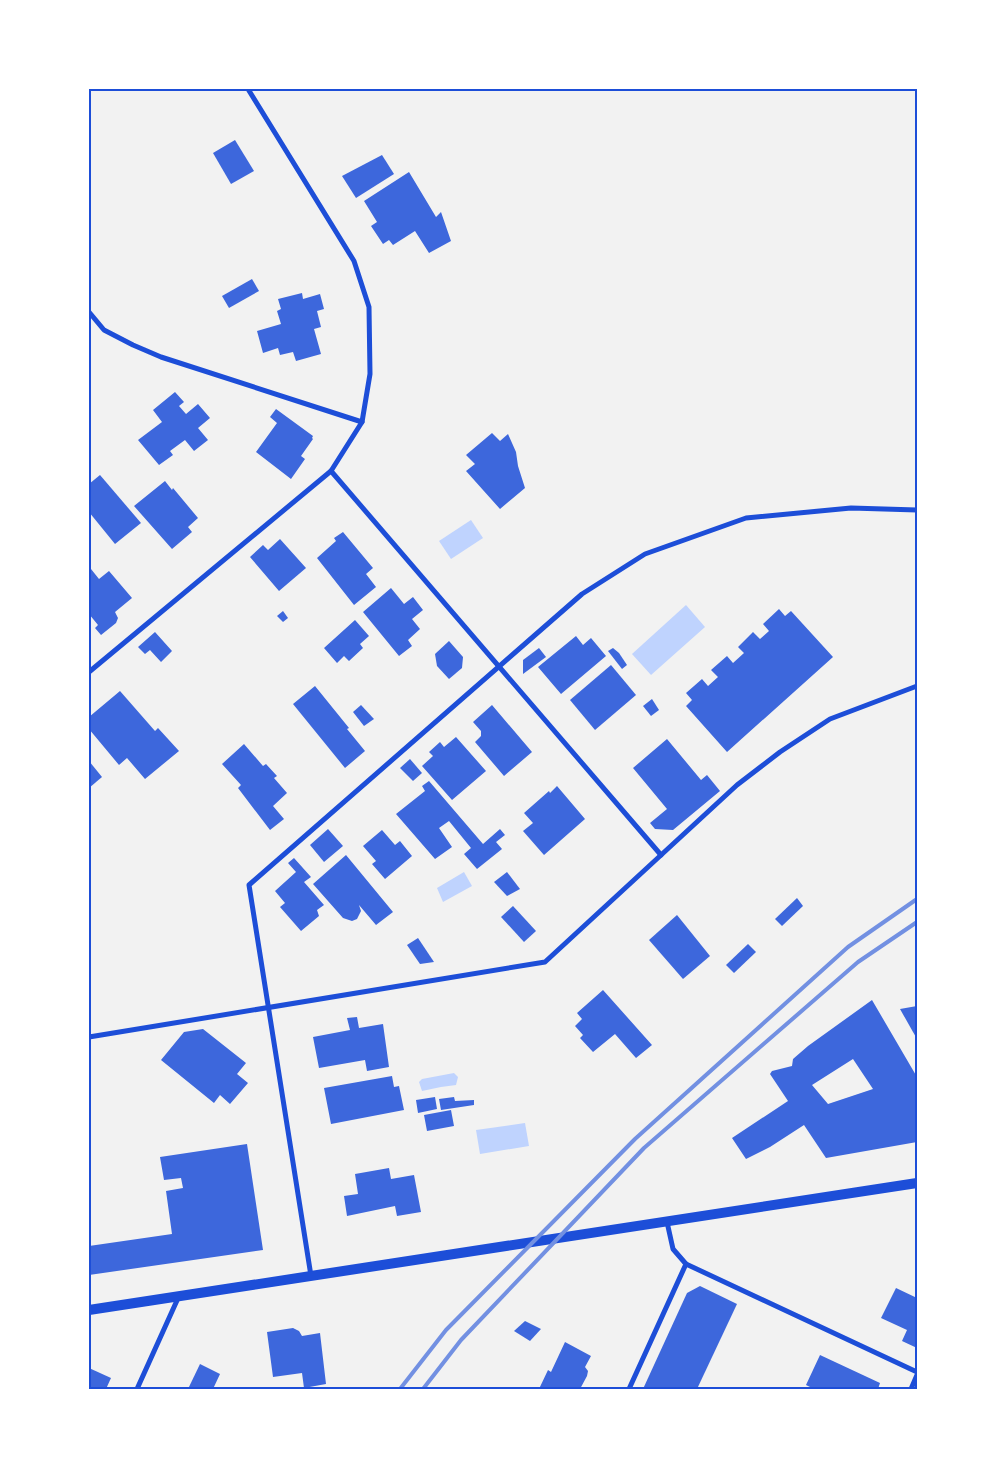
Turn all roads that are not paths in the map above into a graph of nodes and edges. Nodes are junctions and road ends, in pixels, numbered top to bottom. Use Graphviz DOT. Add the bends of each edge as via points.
graph roads {
  1 [pos="248,89"];
  2 [pos="89,312"];
  3 [pos="362,422"];
  4 [pos="331,471"];
  5 [pos="917,510"];
  6 [pos="498,667"];
  7 [pos="89,672"];
  8 [pos="917,686"];
  9 [pos="661,855"];
  10 [pos="269,1007"];
  11 [pos="89,1037"];
  12 [pos="917,1183"];
  13 [pos="666,1221"];
  14 [pos="686,1264"];
  15 [pos="311,1276"];
  16 [pos="179,1296"];
  17 [pos="89,1310"];
  18 [pos="917,1374"];
  19 [pos="137,1389"];
  20 [pos="629,1389"];
  21 [pos="911,1389"];
  1 -- 3 [label="street" via="354,261 369,307 370,374"];
  2 -- 3 [label="street" via="104,330 161,357"];
  3 -- 4 [label="street"];
  4 -- 6 [label="street"];
  4 -- 7 [label="street"];
  5 -- 6 [label="street" via="851,508 746,518 645,554 582,594"];
  6 -- 9 [label="street"];
  6 -- 10 [label="street" via="249,885"];
  8 -- 9 [label="street" via="830,719 780,752 737,785"];
  9 -- 10 [label="street" via="545,962"];
  10 -- 11 [label="street"];
  10 -- 15 [label="street"];
  12 -- 13 [label="main road"];
  13 -- 14 [label="street" via="673,1249"];
  13 -- 15 [label="main road"];
  14 -- 18 [label="street"];
  14 -- 20 [label="street"];
  15 -- 16 [label="main road"];
  16 -- 17 [label="main road"];
  16 -- 19 [label="street"];
  18 -- 21 [label="street"];
}
